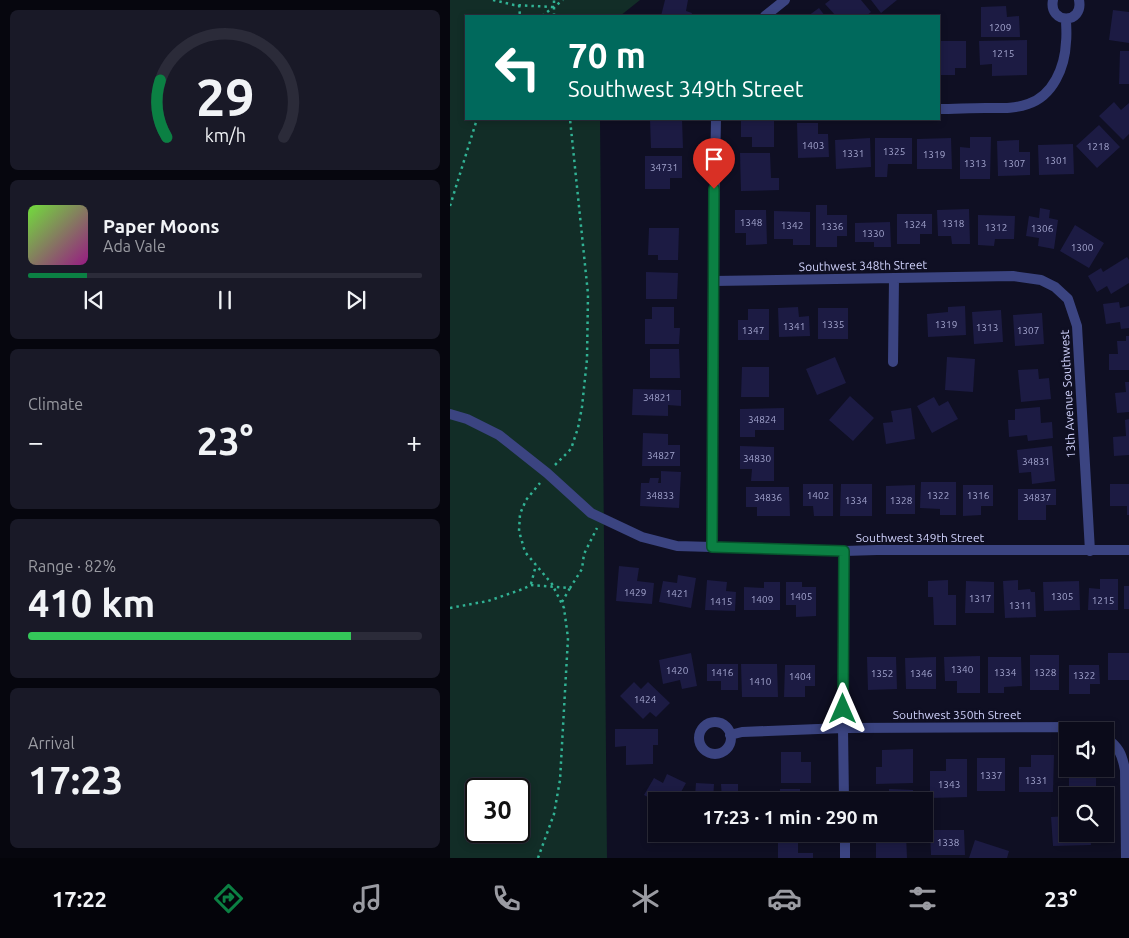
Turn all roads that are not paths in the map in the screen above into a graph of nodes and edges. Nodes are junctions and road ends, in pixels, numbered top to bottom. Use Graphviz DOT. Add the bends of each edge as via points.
graph roads {
  1 [pos="785,0"];
  2 [pos="1053,0"];
  3 [pos="1079,0"];
  4 [pos="766,15"];
  5 [pos="1066,19"];
  6 [pos="940,109"];
  7 [pos="716,120"];
  8 [pos="1013,276"];
  9 [pos="894,278"];
  10 [pos="713,281"];
  11 [pos="893,362"];
  12 [pos="450,414"];
  13 [pos="712,547"];
  14 [pos="1129,550"];
  15 [pos="844,551"];
  16 [pos="1090,551"];
  17 [pos="1059,727"];
  18 [pos="843,728"];
  19 [pos="730,735"];
  20 [pos="1114,744"];
  21 [pos="844,792"];
  22 [pos="844,842"];
  23 [pos="845,858"];
  24 [pos="1126,858"];
  1 -- 4 [label="street"];
  2 -- 5 [label="street" via="1055,13"];
  3 -- 5 [label="street" via="1078,12"];
  5 -- 6 [label="street" via="1066,42 1060,70 1048,91 1039,98 1030,104 1009,108"];
  7 -- 10 [label="street"];
  8 -- 9 [label="street, Southwest 348th Street"];
  8 -- 16 [label="street, 13th Avenue Southwest" via="1041,280 1055,287 1068,299 1076,320"];
  9 -- 10 [label="street, Southwest 348th Street"];
  9 -- 11 [label="street"];
  10 -- 13 [label="street"];
  12 -- 13 [label="street, Southwest 349th Street" via="499,435 591,513 642,537 677,546"];
  13 -- 15 [label="street, Southwest 349th Street"];
  14 -- 16 [label="street, Southwest 349th Street"];
  15 -- 16 [label="street, Southwest 349th Street"];
  15 -- 18 [label="street"];
  17 -- 18 [label="street, Southwest 350th Street"];
  18 -- 19 [label="street, Southwest 350th Street"];
  18 -- 21 [label="street"];
  20 -- 24 [label="street" via="1122,756 1126,790"];
  22 -- 23 [label="street"];
}
